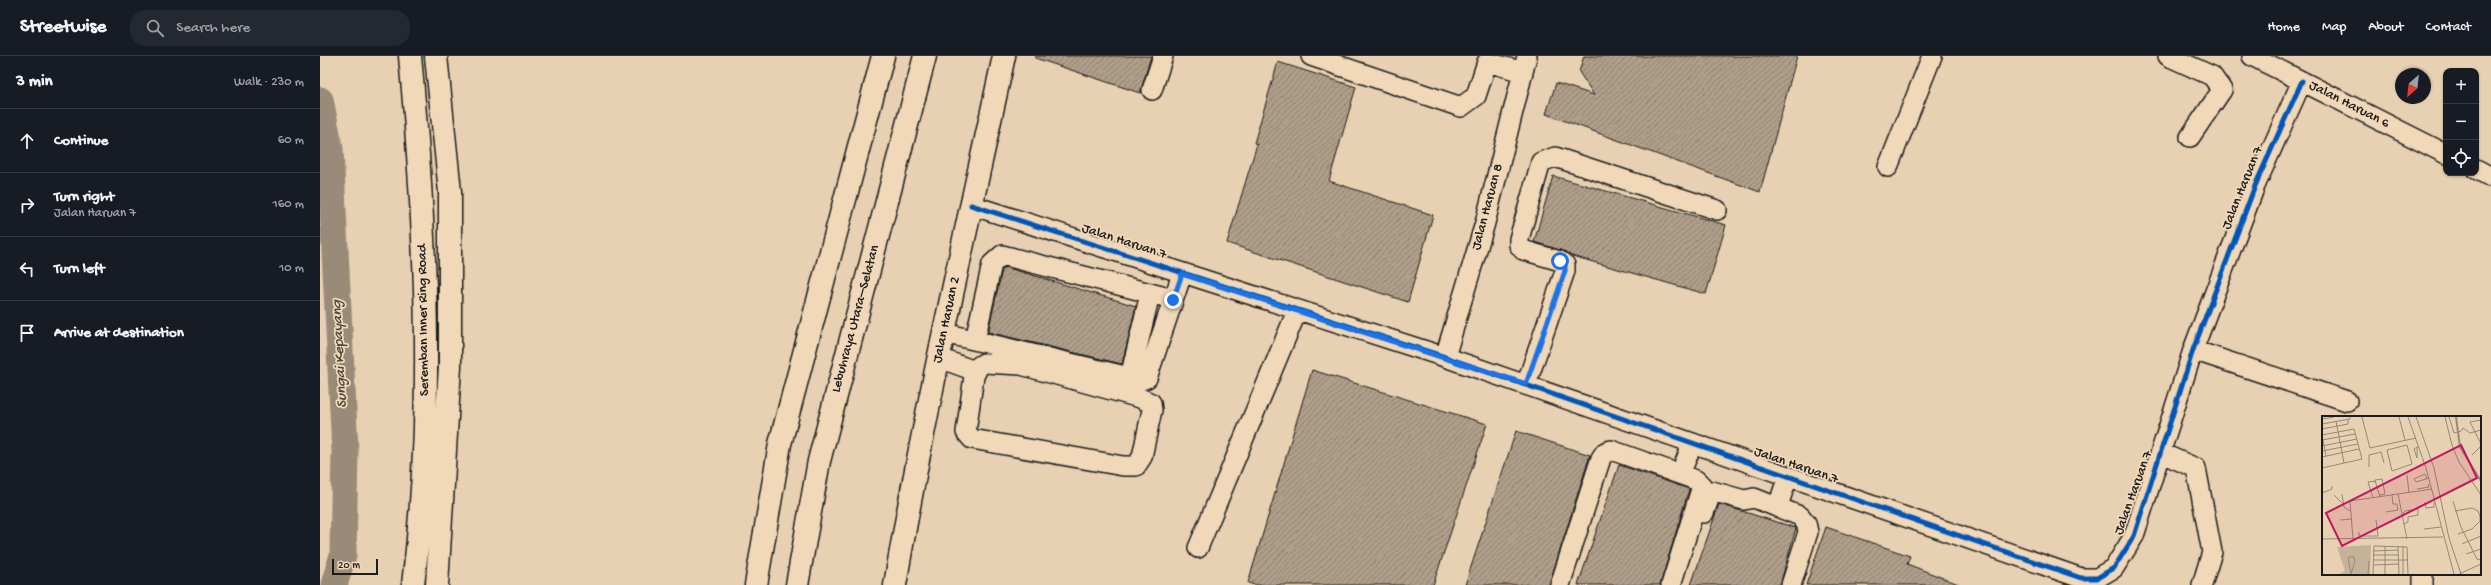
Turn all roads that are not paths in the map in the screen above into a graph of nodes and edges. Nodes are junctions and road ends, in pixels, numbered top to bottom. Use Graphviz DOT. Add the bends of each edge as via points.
graph roads {
  1 [pos="410,56"];
  2 [pos="436,56"];
  3 [pos="883,56"];
  4 [pos="925,56"];
  5 [pos="1004,56"];
  6 [pos="1163,56"];
  7 [pos="1311,56"];
  8 [pos="1932,56"];
  9 [pos="2168,56"];
  10 [pos="2252,56"];
  11 [pos="1488,59"];
  12 [pos="1525,64"];
  13 [pos="2302,81"];
  14 [pos="1152,90"];
  15 [pos="2190,137"];
  16 [pos="2443,152"];
  17 [pos="1888,167"];
  18 [pos="2479,171"];
  19 [pos="2491,177"];
  20 [pos="970,205"];
  21 [pos="1717,210"];
  22 [pos="1182,274"];
  23 [pos="1150,294"];
  24 [pos="1173,300"];
  25 [pos="1297,311"];
  26 [pos="944,332"];
  27 [pos="975,340"];
  28 [pos="2193,350"];
  29 [pos="1445,357"];
  30 [pos="939,358"];
  31 [pos="975,371"];
  32 [pos="1130,377"];
  33 [pos="1526,384"];
  34 [pos="2347,401"];
  35 [pos="1693,443"];
  36 [pos="2161,453"];
  37 [pos="1680,474"];
  38 [pos="1788,476"];
  39 [pos="1778,506"];
  40 [pos="1198,548"];
  41 [pos="2080,582"];
  42 [pos="413,585"];
  43 [pos="437,585"];
  44 [pos="756,585"];
  45 [pos="797,585"];
  46 [pos="895,585"];
  47 [pos="1560,585"];
  48 [pos="1671,585"];
  49 [pos="1681,585"];
  50 [pos="1791,585"];
  51 [pos="2202,585"];
  1 -- 42 [label="main road, Seremban Inner Ring Road" via="421,187 427,354 422,481"];
  2 -- 43 [label="main road, Seremban Inner Ring Road" via="450,192 450,366"];
  3 -- 44 [label="main road" via="780,444"];
  4 -- 45 [label="main road, Lebuhraya Utara–Selatan" via="818,461"];
  5 -- 20 [label="main road, Jalan Haruan 2"];
  6 -- 14 [label="street"];
  7 -- 11 [label="street" via="1461,107 1476,96"];
  8 -- 17 [label="street"];
  9 -- 15 [label="street" via="2212,76 2222,90"];
  10 -- 13 [label="street, Jalan Haruan 6"];
  11 -- 12 [label="street"];
  12 -- 29 [label="street, Jalan Haruan 8" via="1485,223"];
  13 -- 16 [label="street, Jalan Haruan 6"];
  13 -- 28 [label="street, Jalan Haruan 7" via="2255,186"];
  18 -- 19 [label="street"];
  20 -- 22 [label="street, Jalan Haruan 7"];
  20 -- 26 [label="main road, Jalan Haruan 2"];
  21 -- 33 [label="street" via="1555,157 1541,162 1518,239 1519,245 1523,250 1560,261 1565,265 1565,271"];
  22 -- 24 [label="street"];
  22 -- 25 [label="street, Jalan Haruan 7"];
  23 -- 24 [label="street"];
  23 -- 27 [label="street" via="1002,255 992,264"];
  23 -- 32 [label="street"];
  24 -- 32 [label="street" via="1147,378 1142,380"];
  25 -- 29 [label="street, Jalan Haruan 7"];
  25 -- 40 [label="street"];
  26 -- 27 [label="street"];
  26 -- 30 [label="main road, Jalan Haruan 2"];
  27 -- 32 [label="street"];
  28 -- 34 [label="street"];
  28 -- 36 [label="street, Jalan Haruan 7"];
  29 -- 33 [label="street, Jalan Haruan 7"];
  30 -- 31 [label="street"];
  30 -- 46 [label="main road, Jalan Haruan 2"];
  31 -- 31 [label="street" via="966,432 972,439 1123,466 1136,466 1142,457 1152,410 1151,403 1021,365 984,363"];
  33 -- 35 [label="street, Jalan Haruan 7"];
  35 -- 37 [label="street"];
  35 -- 38 [label="street, Jalan Haruan 7"];
  36 -- 41 [label="street, Jalan Haruan 7" via="2134,536 2114,568 2097,578"];
  36 -- 51 [label="street" via="2196,468 2212,552"];
  37 -- 47 [label="street" via="1617,451 1605,452"];
  37 -- 48 [label="street" via="1696,480 1702,486"];
  38 -- 39 [label="street"];
  38 -- 41 [label="street, Jalan Haruan 7"];
  39 -- 49 [label="street" via="1754,498 1744,500 1712,491"];
  39 -- 50 [label="street" via="1800,516 1808,528"];
}
